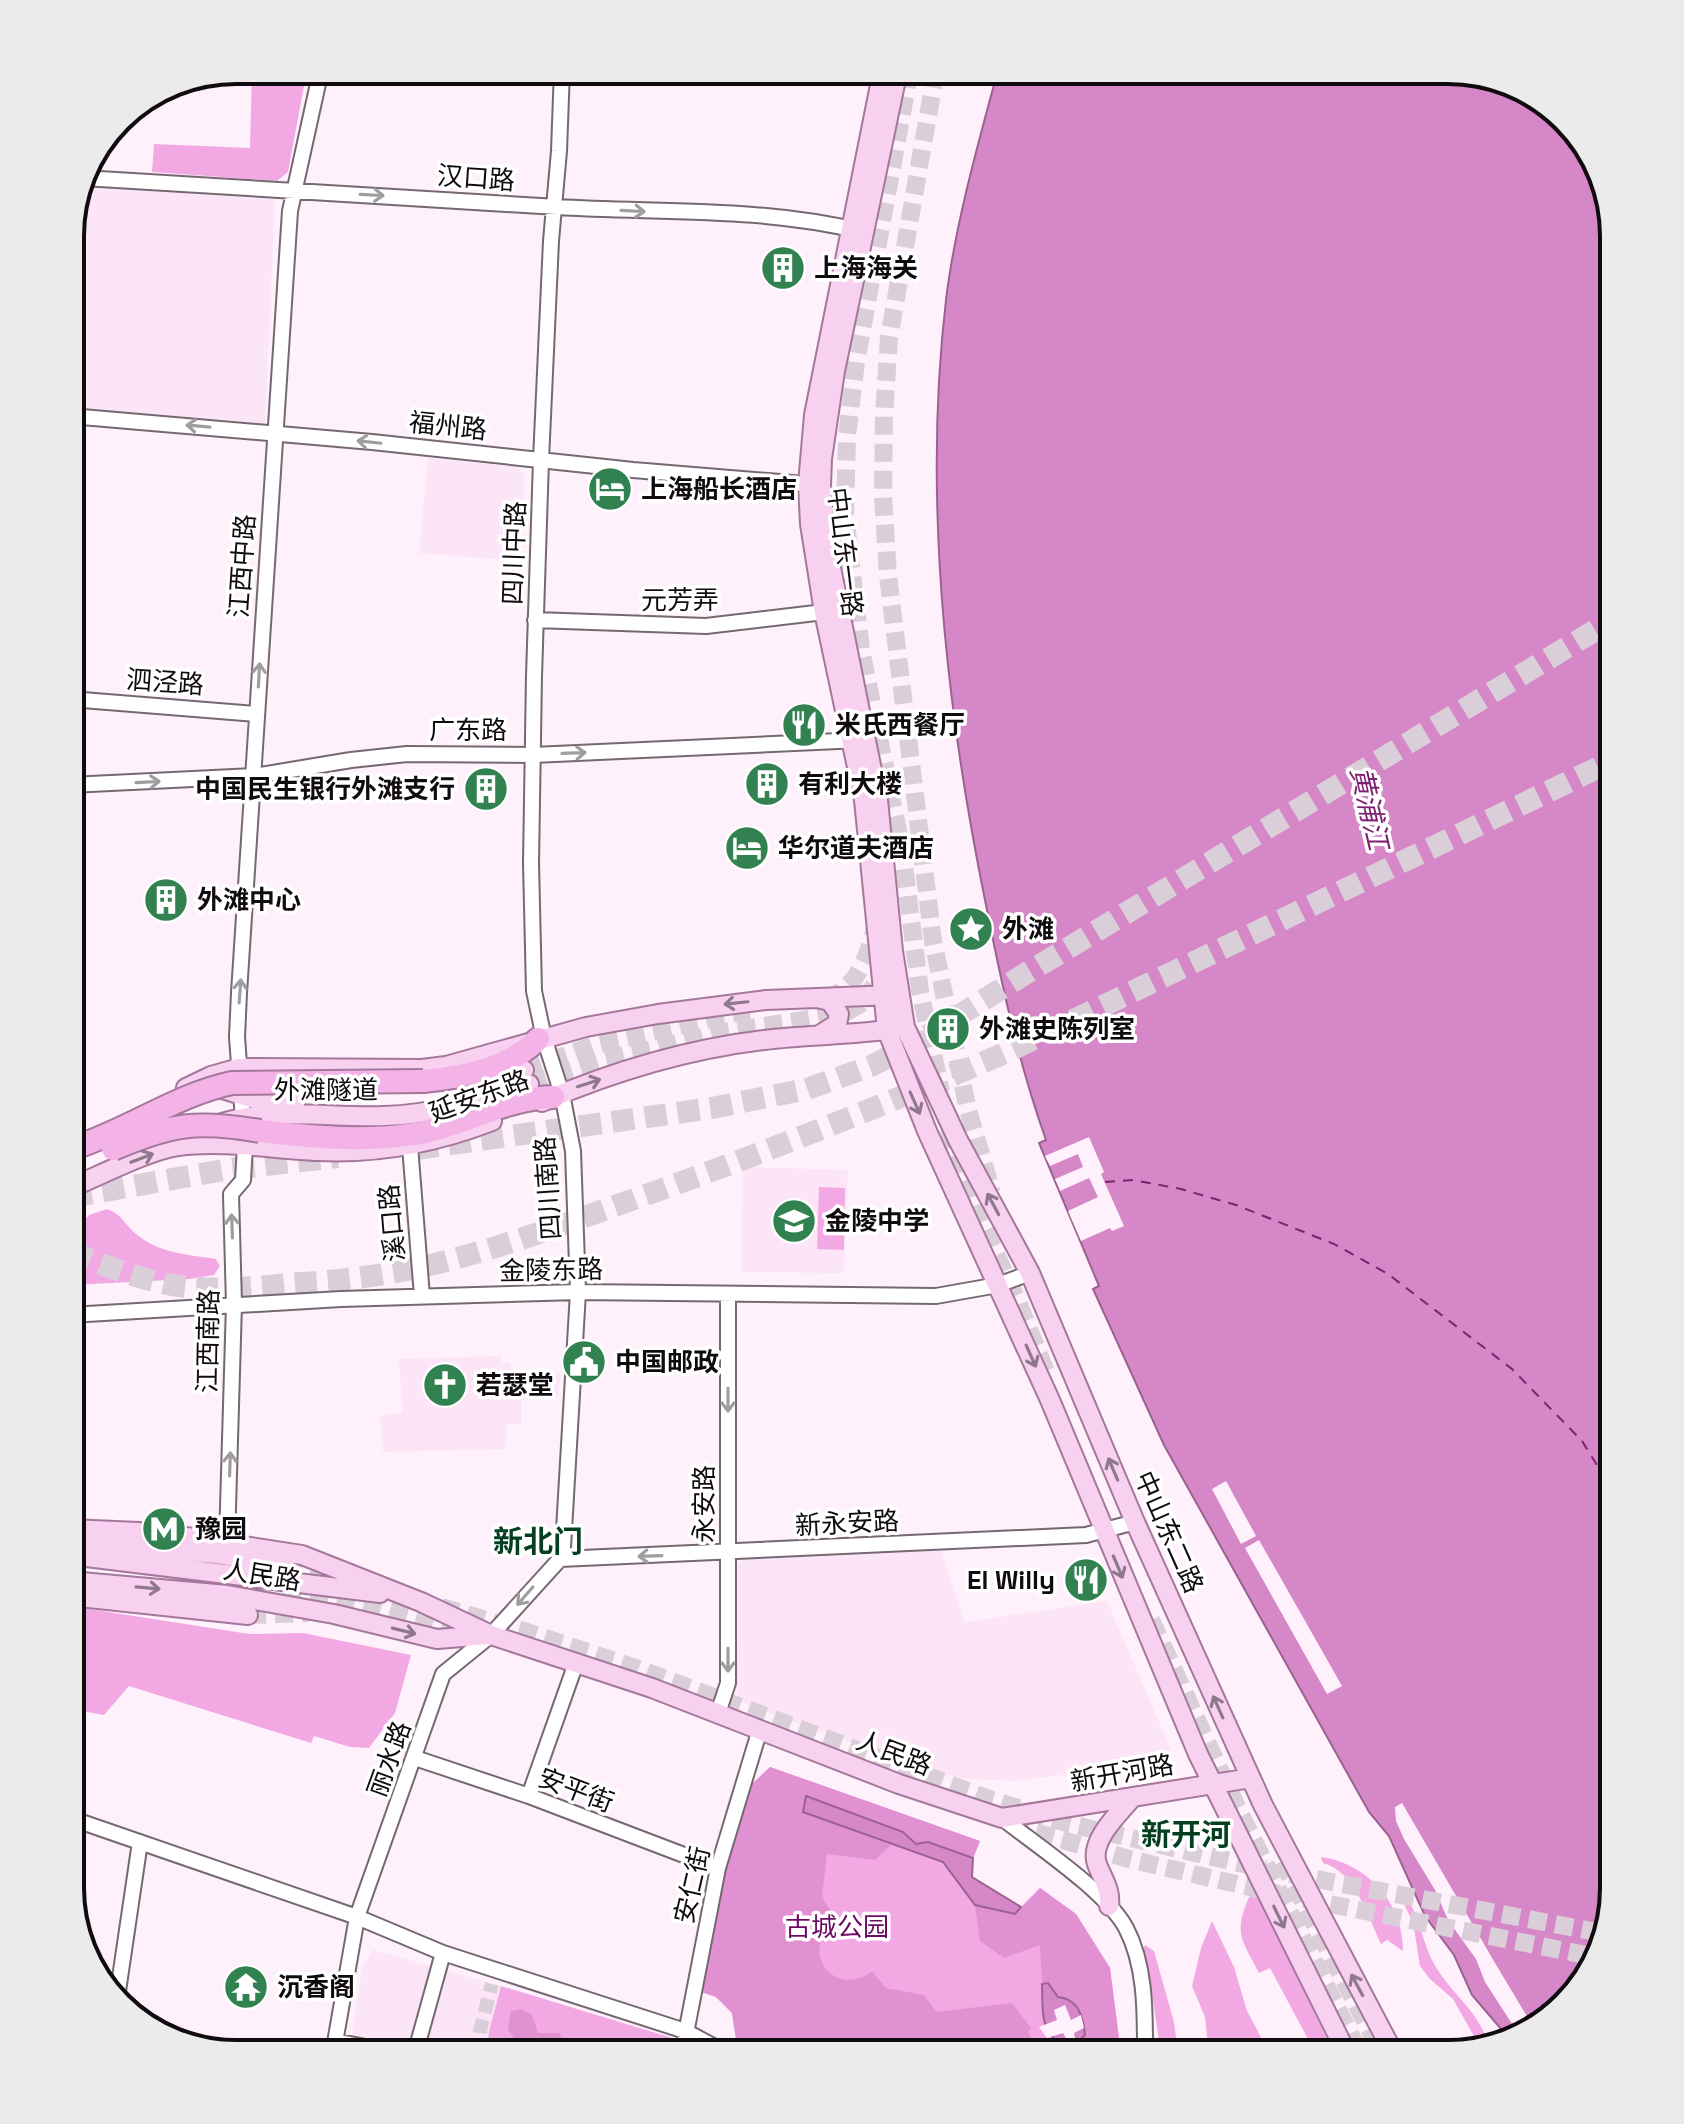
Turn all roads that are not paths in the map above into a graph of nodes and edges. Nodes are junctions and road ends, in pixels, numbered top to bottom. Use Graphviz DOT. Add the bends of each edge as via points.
graph roads {
  1 [pos="318,84"];
  2 [pos="561,84"];
  3 [pos="881,84"];
  4 [pos="895,84"];
  5 [pos="96,179"];
  6 [pos="295,191"];
  7 [pos="556,207"];
  8 [pos="858,231"];
  9 [pos="84,417"];
  10 [pos="276,433"];
  11 [pos="541,460"];
  12 [pos="815,484"];
  13 [pos="824,612"];
  14 [pos="535,620"];
  15 [pos="84,700"];
  16 [pos="257,714"];
  17 [pos="860,740"];
  18 [pos="533,755"];
  19 [pos="254,776"];
  20 [pos="84,784"];
  21 [pos="891,995"];
  22 [pos="814,998"];
  23 [pos="896,1028"];
  24 [pos="818,1035"];
  25 [pos="541,1038"];
  26 [pos="239,1068"];
  27 [pos="522,1079"];
  28 [pos="423,1088"];
  29 [pos="192,1091"];
  30 [pos="241,1093"];
  31 [pos="557,1095"];
  32 [pos="114,1124"];
  33 [pos="250,1131"];
  34 [pos="84,1134"];
  35 [pos="413,1135"];
  36 [pos="84,1142"];
  37 [pos="84,1145"];
  38 [pos="173,1147"];
  39 [pos="84,1158"];
  40 [pos="84,1182"];
  41 [pos="1030,1273"];
  42 [pos="998,1285"];
  43 [pos="578,1292"];
  44 [pos="728,1294"];
  45 [pos="422,1296"];
  46 [pos="234,1304"];
  47 [pos="84,1314"];
  48 [pos="1135,1522"];
  49 [pos="84,1530"];
  50 [pos="1104,1532"];
  51 [pos="84,1542"];
  52 [pos="227,1542"];
  53 [pos="728,1553"];
  54 [pos="84,1557"];
  55 [pos="560,1559"];
  56 [pos="284,1564"];
  57 [pos="84,1582"];
  58 [pos="84,1597"];
  59 [pos="421,1602"];
  60 [pos="248,1615"];
  61 [pos="491,1635"];
  62 [pos="576,1663"];
  63 [pos="718,1713"];
  64 [pos="760,1729"];
  65 [pos="415,1758"];
  66 [pos="1251,1778"];
  67 [pos="1212,1785"];
  68 [pos="529,1796"];
  69 [pos="1131,1799"];
  70 [pos="1002,1818"];
  71 [pos="84,1823"];
  72 [pos="140,1842"];
  73 [pos="718,1868"];
  74 [pos="1109,1906"];
  75 [pos="357,1917"];
  76 [pos="443,1953"];
  77 [pos="119,1985"];
  78 [pos="685,2031"];
  79 [pos="335,2040"];
  80 [pos="419,2040"];
  81 [pos="684,2040"];
  82 [pos="702,2040"];
  83 [pos="1145,2040"];
  84 [pos="1340,2040"];
  85 [pos="1387,2040"];
  1 -- 6 [label="street, 江西中路"];
  2 -- 7 [label="street, 四川中路"];
  3 -- 8 [label="main road, 中山东一路"];
  4 -- 8 [label="main road, 中山东一路"];
  5 -- 6 [label="street, 汉口路"];
  6 -- 7 [label="street, 汉口路, one-way"];
  6 -- 10 [label="street, 江西中路"];
  7 -- 8 [label="street, 汉口路, one-way" via="761,216"];
  7 -- 11 [label="street, 四川中路"];
  8 -- 12 [label="main road, 中山东一路"];
  10 -- 9 [label="street, 福州路, one-way"];
  11 -- 10 [label="street, 福州路, one-way"];
  16 -- 10 [label="street, 江西中路, one-way"];
  11 -- 12 [label="street, 福州路"];
  11 -- 14 [label="street, 四川中路"];
  12 -- 13 [label="main road, 中山东一路" via="810,524"];
  12 -- 17 [label="main road, 中山东一路"];
  13 -- 14 [label="street, 元芳弄" via="706,626"];
  13 -- 17 [label="main road, 中山东一路"];
  14 -- 18 [label="street, 四川中路"];
  15 -- 16 [label="street, 泗泾路"];
  16 -- 19 [label="street, 江西中路"];
  18 -- 17 [label="street, 广东路, one-way"];
  17 -- 21 [label="main road, 中山东一路" via="878,800"];
  18 -- 19 [label="street, 广东路" via="381,755"];
  18 -- 25 [label="street, 四川中路" via="534,991"];
  20 -- 19 [label="street, 广东路, one-way"];
  26 -- 19 [label="street, 江西中路, one-way"];
  21 -- 22 [label="main road, 延安东路"];
  21 -- 23 [label="main road, 中山东一路"];
  22 -- 24 [label="main road" via="830,1001 839,1014 833,1028"];
  22 -- 25 [label="main road, 延安东路, one-way" via="717,1005"];
  23 -- 24 [label="main road, 延安东路"];
  41 -- 23 [label="main road, 中山东二路, one-way"];
  23 -- 42 [label="main road, one-way" via="927,1131"];
  31 -- 24 [label="main road, 延安东路, one-way" via="690,1053"];
  25 -- 26 [label="main road, 延安东路" via="470,1061 422,1069"];
  25 -- 28 [label="highway" via="521,1056"];
  25 -- 31 [label="street, 四川南路"];
  26 -- 29 [label="main road, 延安东路" via="211,1076"];
  26 -- 30 [label="street, 江西中路"];
  27 -- 28 [label="highway"];
  27 -- 30 [label="main road, 外滩隧道" via="397,1106 273,1103"];
  27 -- 33 [label="main road, 外滩隧道" via="419,1113"];
  27 -- 35 [label="highway"];
  28 -- 29 [label="highway, bridge" via="243,1082"];
  29 -- 30 [label="main road, 外滩隧道" via="212,1087"];
  29 -- 32 [label="main road, 延安东路"];
  29 -- 37 [label="highway, bridge"];
  30 -- 33 [label="street, 江西南路"];
  31 -- 35 [label="highway" via="531,1098"];
  31 -- 43 [label="street, 四川南路" via="573,1151"];
  32 -- 34 [label="main road, 延安东路"];
  32 -- 36 [label="main road, 延安东路"];
  33 -- 35 [label="highway"];
  33 -- 38 [label="main road"];
  33 -- 38 [label="main road, 外滩隧道" via="209,1127"];
  33 -- 39 [label="highway, bridge" via="208,1124 174,1127"];
  46 -- 33 [label="street, 江西南路, one-way" via="231,1194 243,1180"];
  35 -- 45 [label="street, 溪口路"];
  40 -- 38 [label="main road, one-way"];
  41 -- 42 [label="street, 金陵东路"];
  48 -- 41 [label="main road, 中山东二路, one-way"];
  42 -- 44 [label="street, 金陵东路" via="936,1296"];
  42 -- 50 [label="main road, one-way"];
  43 -- 44 [label="street, 金陵东路"];
  43 -- 45 [label="street, 金陵东路"];
  43 -- 55 [label="street, 四川南路"];
  44 -- 53 [label="street, 永安路, one-way"];
  45 -- 46 [label="street, 金陵东路"];
  46 -- 47 [label="street, 金陵东路"];
  52 -- 46 [label="street, 江西南路, one-way"];
  48 -- 50 [label="street, 新永安路"];
  66 -- 48 [label="main road, 中山东二路, one-way"];
  49 -- 52 [label="main road, 人民路"];
  50 -- 53 [label="street, 新永安路"];
  50 -- 67 [label="main road, one-way"];
  51 -- 56 [label="main road"];
  52 -- 59 [label="main road, 人民路" via="302,1555"];
  53 -- 55 [label="street, 新永安路, one-way"];
  53 -- 63 [label="street, 永安路, one-way" via="728,1683"];
  54 -- 59 [label="main road, 人民路" via="364,1589"];
  55 -- 61 [label="street, one-way"];
  57 -- 61 [label="main road, 人民路, one-way" via="227,1595 437,1639"];
  58 -- 60 [label="main road"];
  59 -- 61 [label="main road, 人民路"];
  61 -- 62 [label="main road, 人民路"];
  61 -- 65 [label="street, 丽水路" via="443,1674"];
  62 -- 63 [label="main road, 人民路"];
  62 -- 68 [label="street"];
  63 -- 64 [label="main road, 人民路"];
  64 -- 70 [label="main road, 人民路"];
  64 -- 73 [label="street, 安仁街"];
  65 -- 68 [label="street, 安平街"];
  65 -- 75 [label="street, 丽水路"];
  66 -- 67 [label="main road, 新开河路"];
  85 -- 66 [label="main road, 中山东二路, one-way"];
  67 -- 69 [label="main road, 新开河路"];
  67 -- 84 [label="main road, one-way"];
  68 -- 73 [label="street, 安平街"];
  69 -- 70 [label="main road, 新开河路"];
  69 -- 74 [label="main road" via="1098,1844 1095,1860 1111,1894"];
  70 -- 74 [label="street, 人民路"];
  71 -- 72 [label="street"];
  72 -- 75 [label="street"];
  72 -- 77 [label="street"];
  73 -- 78 [label="street, 安仁街"];
  74 -- 83 [label="street, 人民路" via="1135,1951 1145,2002"];
  75 -- 76 [label="street"];
  75 -- 79 [label="street, 丽水路"];
  76 -- 78 [label="street" via="494,1977"];
  76 -- 80 [label="street"];
  78 -- 81 [label="street, 安仁街"];
  78 -- 82 [label="street"];
}
